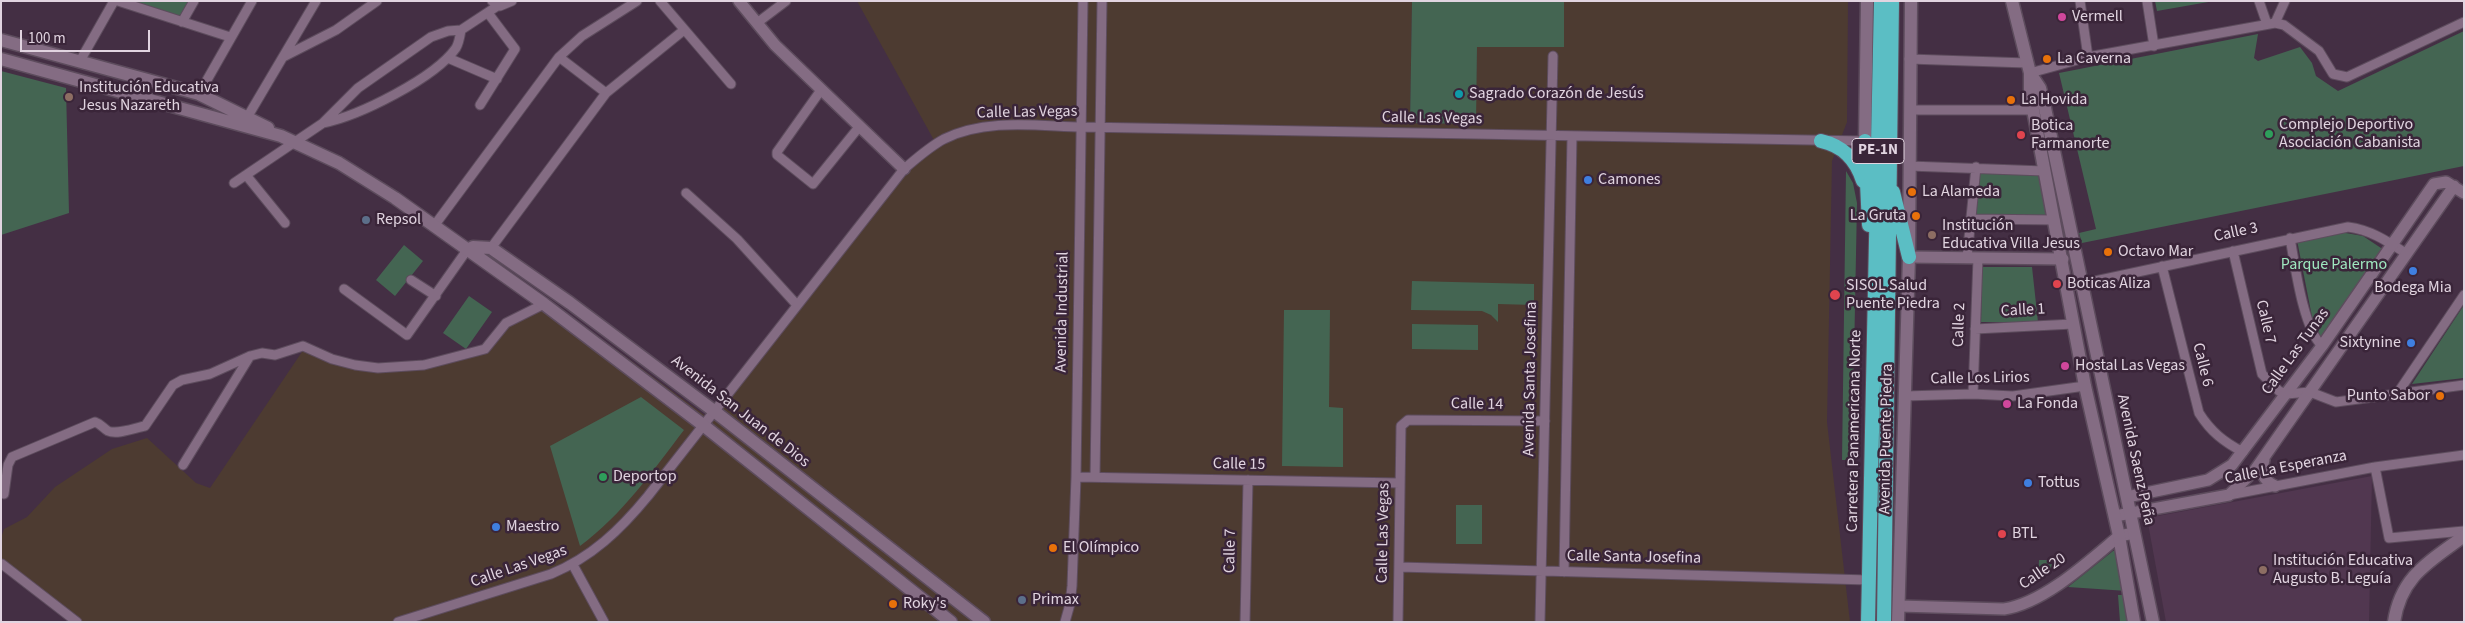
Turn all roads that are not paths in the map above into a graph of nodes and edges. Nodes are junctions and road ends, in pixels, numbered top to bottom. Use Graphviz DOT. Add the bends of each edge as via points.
graph roads {
  1 [pos="114,1"];
  2 [pos="118,1"];
  3 [pos="194,1"];
  4 [pos="252,1"];
  5 [pos="316,1"];
  6 [pos="377,1"];
  7 [pos="512,1"];
  8 [pos="637,1"];
  9 [pos="660,1"];
  10 [pos="739,1"];
  11 [pos="786,1"];
  12 [pos="1083,1"];
  13 [pos="1102,1"];
  14 [pos="1867,1"];
  15 [pos="1881,1"];
  16 [pos="1892,1"];
  17 [pos="1911,1"];
  18 [pos="2012,1"];
  19 [pos="2080,1"];
  20 [pos="2148,1"];
  21 [pos="2258,1"];
  22 [pos="2285,1"];
  23 [pos="499,3"];
  24 [pos="488,13"];
  25 [pos="182,22"];
  26 [pos="2464,22"];
  27 [pos="757,23"];
  28 [pos="2271,23"];
  29 [pos="461,30"];
  30 [pos="684,30"];
  31 [pos="230,38"];
  32 [pos="1,40"];
  33 [pos="2154,46"];
  34 [pos="285,56"];
  35 [pos="1553,56"];
  36 [pos="558,57"];
  37 [pos="2088,57"];
  38 [pos="1,58"];
  39 [pos="448,58"];
  40 [pos="1909,59"];
  41 [pos="80,62"];
  42 [pos="2028,68"];
  43 [pos="497,79"];
  44 [pos="731,84"];
  45 [pos="821,90"];
  46 [pos="606,93"];
  47 [pos="200,94"];
  48 [pos="480,105"];
  49 [pos="1910,110"];
  50 [pos="2033,110"];
  51 [pos="248,116"];
  52 [pos="323,123"];
  53 [pos="859,127"];
  54 [pos="1082,127"];
  55 [pos="1099,127"];
  56 [pos="281,136"];
  57 [pos="1552,136"];
  58 [pos="1572,136"];
  59 [pos="296,141"];
  60 [pos="1822,141"];
  61 [pos="1865,141"];
  62 [pos="1910,166"];
  63 [pos="1976,167"];
  64 [pos="904,170"];
  65 [pos="2044,171"];
  66 [pos="246,174"];
  67 [pos="1890,181"];
  68 [pos="234,183"];
  69 [pos="2459,189"];
  70 [pos="1867,193"];
  71 [pos="686,194"];
  72 [pos="1971,219"];
  73 [pos="2055,220"];
  74 [pos="285,223"];
  75 [pos="434,226"];
  76 [pos="2290,238"];
  77 [pos="2393,245"];
  78 [pos="491,248"];
  79 [pos="467,250"];
  80 [pos="2233,251"];
  81 [pos="2407,254"];
  82 [pos="1909,257"];
  83 [pos="1973,258"];
  84 [pos="2062,259"];
  85 [pos="2162,266"];
  86 [pos="411,280"];
  87 [pos="2083,284"];
  88 [pos="2067,287"];
  89 [pos="344,288"];
  90 [pos="2464,295"];
  91 [pos="436,296"];
  92 [pos="1876,301"];
  93 [pos="544,304"];
  94 [pos="797,306"];
  95 [pos="2073,324"];
  96 [pos="1975,329"];
  97 [pos="2322,346"];
  98 [pos="250,356"];
  99 [pos="2464,385"];
  100 [pos="2085,386"];
  101 [pos="2310,392"];
  102 [pos="1973,394"];
  103 [pos="2286,394"];
  104 [pos="2397,394"];
  105 [pos="1905,396"];
  106 [pos="714,411"];
  107 [pos="2109,419"];
  108 [pos="1408,420"];
  109 [pos="1545,421"];
  110 [pos="2093,421"];
  111 [pos="703,426"];
  112 [pos="2243,452"];
  113 [pos="2463,455"];
  114 [pos="2265,456"];
  115 [pos="183,465"];
  116 [pos="2464,466"];
  117 [pos="2375,467"];
  118 [pos="1076,477"];
  119 [pos="1095,477"];
  120 [pos="1248,480"];
  121 [pos="1400,484"];
  122 [pos="2192,484"];
  123 [pos="2275,486"];
  124 [pos="4,494"];
  125 [pos="2229,495"];
  126 [pos="2127,497"];
  127 [pos="2196,501"];
  128 [pos="2130,513"];
  129 [pos="2115,516"];
  130 [pos="2464,531"];
  131 [pos="2134,533"];
  132 [pos="2119,536"];
  133 [pos="2464,536"];
  134 [pos="2,564"];
  135 [pos="573,565"];
  136 [pos="1398,567"];
  137 [pos="1542,572"];
  138 [pos="1564,572"];
  139 [pos="1869,586"];
  140 [pos="1899,606"];
  141 [pos="77,622"];
  142 [pos="398,622"];
  143 [pos="604,622"];
  144 [pos="951,622"];
  145 [pos="984,622"];
  146 [pos="1065,622"];
  147 [pos="1245,622"];
  148 [pos="1398,622"];
  149 [pos="1540,622"];
  150 [pos="1862,622"];
  151 [pos="1868,622"];
  152 [pos="1884,622"];
  153 [pos="1898,622"];
  154 [pos="2134,622"];
  155 [pos="2153,622"];
  156 [pos="2394,622"];
  1 -- 41 [label="street"];
  2 -- 25 [label="street"];
  3 -- 25 [label="street"];
  4 -- 31 [label="street"];
  5 -- 34 [label="street"];
  6 -- 34 [label="street" via="336,30"];
  7 -- 23 [label="street"];
  8 -- 36 [label="street" via="582,36"];
  9 -- 30 [label="street"];
  10 -- 27 [label="street"];
  11 -- 27 [label="street"];
  12 -- 54 [label="street, Avenida Industrial"];
  13 -- 55 [label="street"];
  14 -- 61 [label="main road"];
  15 -- 92 [label="highway, Carretera Panamericana Norte / PE-1N"];
  16 -- 67 [label="highway, Carretera Panamericana Norte / PE-1N"];
  17 -- 40 [label="main road, Avenida Puente Piedra"];
  18 -- 42 [label="main road, Avenida Saenz Peña"];
  19 -- 37 [label="street"];
  20 -- 33 [label="street"];
  21 -- 28 [label="street"];
  22 -- 28 [label="street"];
  23 -- 24 [label="street"];
  24 -- 29 [label="street"];
  24 -- 43 [label="street" via="515,49"];
  25 -- 31 [label="street"];
  26 -- 28 [label="street" via="2347,77 2337,76 2329,70 2319,51 2284,25"];
  27 -- 45 [label="street"];
  28 -- 33 [label="street"];
  29 -- 39 [label="street" via="458,46"];
  29 -- 52 [label="street" via="432,37 381,71 358,88"];
  30 -- 44 [label="street"];
  30 -- 46 [label="street"];
  31 -- 47 [label="street"];
  32 -- 41 [label="main road, Avenida San Juan de Dios"];
  33 -- 37 [label="street"];
  34 -- 51 [label="street"];
  35 -- 57 [label="street, Avenida Santa Josefina"];
  36 -- 46 [label="street"];
  36 -- 75 [label="street"];
  37 -- 42 [label="street"];
  38 -- 56 [label="main road, Avenida San Juan de Dios"];
  39 -- 43 [label="street"];
  39 -- 52 [label="street" via="370,108 344,119"];
  40 -- 42 [label="street"];
  40 -- 49 [label="main road, Avenida Puente Piedra"];
  41 -- 47 [label="main road, Avenida San Juan de Dios"];
  42 -- 50 [label="main road, Avenida Saenz Peña"];
  42 -- 87 [label="main road, Avenida Saenz Peña" via="2040,88 2046,108"];
  43 -- 48 [label="street"];
  45 -- 53 [label="street"];
  45 -- 53 [label="street" via="777,155 813,184"];
  46 -- 78 [label="street"];
  47 -- 51 [label="main road, Avenida San Juan de Dios"];
  49 -- 50 [label="street"];
  49 -- 62 [label="main road, Avenida Puente Piedra"];
  50 -- 65 [label="main road, Avenida Saenz Peña"];
  51 -- 56 [label="main road, Avenida San Juan de Dios"];
  52 -- 59 [label="street"];
  53 -- 64 [label="street"];
  54 -- 55 [label="street, Calle Las Vegas"];
  54 -- 64 [label="street, Calle Las Vegas" via="984,126 944,139"];
  54 -- 118 [label="street, Avenida Industrial"];
  55 -- 57 [label="street, Calle Las Vegas"];
  55 -- 119 [label="street"];
  56 -- 59 [label="main road, Avenida San Juan de Dios"];
  57 -- 58 [label="street, Calle Las Vegas"];
  57 -- 109 [label="street, Avenida Santa Josefina"];
  58 -- 60 [label="street, Calle Las Vegas"];
  58 -- 138 [label="street"];
  59 -- 66 [label="street"];
  59 -- 75 [label="main road, Avenida San Juan de Dios" via="339,162"];
  60 -- 61 [label="street, Calle Las Vegas"];
  60 -- 70 [label="highway" via="1837,146 1852,158"];
  61 -- 70 [label="highway"];
  62 -- 63 [label="street"];
  62 -- 82 [label="main road, Avenida Puente Piedra"];
  63 -- 65 [label="street"];
  63 -- 72 [label="street, Calle 2"];
  64 -- 94 [label="street, Calle Las Vegas"];
  65 -- 73 [label="main road, Avenida Saenz Peña"];
  66 -- 68 [label="street"];
  66 -- 74 [label="street"];
  67 -- 82 [label="highway"];
  67 -- 152 [label="highway, Carretera Panamericana Norte / PE-1N"];
  69 -- 77 [label="street, Calle Las Tunas" via="2446,182 2434,184"];
  69 -- 81 [label="street, Calle Las Tunas"];
  70 -- 92 [label="highway"];
  71 -- 94 [label="street" via="733,235"];
  72 -- 73 [label="street"];
  72 -- 83 [label="street, Calle 2"];
  73 -- 84 [label="main road, Avenida Saenz Peña"];
  75 -- 79 [label="main road, Avenida San Juan de Dios"];
  76 -- 77 [label="street, Calle 3" via="2348,227 2364,229"];
  76 -- 80 [label="street, Calle 3"];
  76 -- 97 [label="street" via="2309,325"];
  77 -- 81 [label="street, Calle 3"];
  77 -- 97 [label="street, Calle Las Tunas"];
  78 -- 79 [label="main road" via="480,246"];
  78 -- 106 [label="main road, Avenida San Juan de Dios"];
  79 -- 91 [label="street"];
  79 -- 93 [label="main road, Avenida San Juan de Dios"];
  80 -- 85 [label="street, Calle 3"];
  80 -- 103 [label="street, Calle 7" via="2262,374 2272,386"];
  81 -- 101 [label="street, Calle Las Tunas"];
  82 -- 83 [label="street"];
  82 -- 105 [label="main road, Avenida Puente Piedra"];
  83 -- 84 [label="street"];
  83 -- 96 [label="street, Calle 2"];
  84 -- 88 [label="main road, Avenida Saenz Peña"];
  85 -- 87 [label="street, Calle 3"];
  85 -- 112 [label="street, Calle 6" via="2199,413 2214,433"];
  86 -- 91 [label="street"];
  87 -- 88 [label="street, Calle 3"];
  87 -- 107 [label="main road, Avenida Saenz Peña"];
  88 -- 95 [label="main road, Avenida Saenz Peña"];
  89 -- 91 [label="street" via="407,335"];
  90 -- 104 [label="street"];
  92 -- 139 [label="highway, Carretera Panamericana Norte / PE-1N"];
  93 -- 98 [label="street" via="506,323 485,349 424,364 378,368 355,366 303,346 275,355 262,353"];
  93 -- 111 [label="main road, Avenida San Juan de Dios"];
  94 -- 106 [label="street, Calle Las Vegas"];
  95 -- 96 [label="street, Calle 1"];
  95 -- 100 [label="main road, Avenida Saenz Peña"];
  96 -- 102 [label="street, Calle 2"];
  97 -- 103 [label="street, Calle Las Tunas"];
  98 -- 115 [label="street"];
  98 -- 124 [label="street" via="210,374 174,385 145,426 114,432 95,422 12,458"];
  99 -- 104 [label="street"];
  100 -- 102 [label="street, Calle Los Lirios" via="2013,396"];
  100 -- 110 [label="main road, Avenida Saenz Peña"];
  101 -- 103 [label="street"];
  101 -- 104 [label="street" via="2336,402"];
  101 -- 114 [label="street, Calle Las Tunas"];
  102 -- 105 [label="street, Calle Los Lirios"];
  103 -- 112 [label="street, Calle Las Tunas"];
  105 -- 140 [label="main road, Avenida Puente Piedra"];
  106 -- 111 [label="street, Calle Las Vegas"];
  106 -- 145 [label="main road, Avenida San Juan de Dios"];
  107 -- 110 [label="main road"];
  107 -- 126 [label="main road, Avenida Saenz Peña"];
  108 -- 109 [label="street, Calle 14"];
  108 -- 121 [label="street, Calle Las Vegas" via="1401,426"];
  109 -- 137 [label="street, Avenida Santa Josefina"];
  110 -- 129 [label="main road, Avenida Saenz Peña"];
  111 -- 135 [label="street, Calle Las Vegas" via="620,528 597,550"];
  111 -- 144 [label="main road, Avenida San Juan de Dios"];
  112 -- 122 [label="street, Calle Las Tunas" via="2219,474"];
  113 -- 116 [label="street"];
  113 -- 117 [label="street, Calle La Esperanza"];
  114 -- 123 [label="street" via="2261,471 2263,478"];
  114 -- 125 [label="street, Calle Las Tunas"];
  117 -- 123 [label="street, Calle La Esperanza"];
  117 -- 130 [label="street" via="2388,538"];
  118 -- 119 [label="street, Calle 15"];
  118 -- 146 [label="street, Avenida Industrial" via="1072,586"];
  119 -- 120 [label="street, Calle 15"];
  120 -- 121 [label="street, Calle 15"];
  120 -- 147 [label="street, Calle 7"];
  121 -- 136 [label="street, Calle Las Vegas"];
  122 -- 126 [label="street, Calle Las Tunas"];
  122 -- 127 [label="street"];
  123 -- 125 [label="street, Calle La Esperanza"];
  125 -- 127 [label="street, Calle La Esperanza"];
  126 -- 128 [label="main road, Avenida Saenz Peña"];
  127 -- 128 [label="street, Calle La Esperanza"];
  128 -- 129 [label="street, Calle La Esperanza"];
  128 -- 131 [label="main road, Avenida Saenz Peña"];
  129 -- 132 [label="main road, Avenida Saenz Peña"];
  131 -- 132 [label="street, Calle 20"];
  131 -- 155 [label="main road, Avenida Saenz Peña"];
  132 -- 140 [label="street, Calle 20" via="2043,596 2017,607"];
  132 -- 154 [label="main road, Avenida Saenz Peña"];
  133 -- 156 [label="main road" via="2423,566 2408,582 2397,604"];
  134 -- 141 [label="street"];
  135 -- 142 [label="street, Calle Las Vegas"];
  135 -- 143 [label="street"];
  136 -- 137 [label="street, Calle Santa Josefina"];
  136 -- 148 [label="street, Calle Las Vegas"];
  137 -- 138 [label="street, Calle Santa Josefina"];
  137 -- 149 [label="street, Avenida Santa Josefina"];
  138 -- 139 [label="street, Calle Santa Josefina"];
  139 -- 150 [label="highway"];
  139 -- 151 [label="highway, Carretera Panamericana Norte / PE-1N"];
  140 -- 153 [label="main road, Avenida Puente Piedra"];
}
